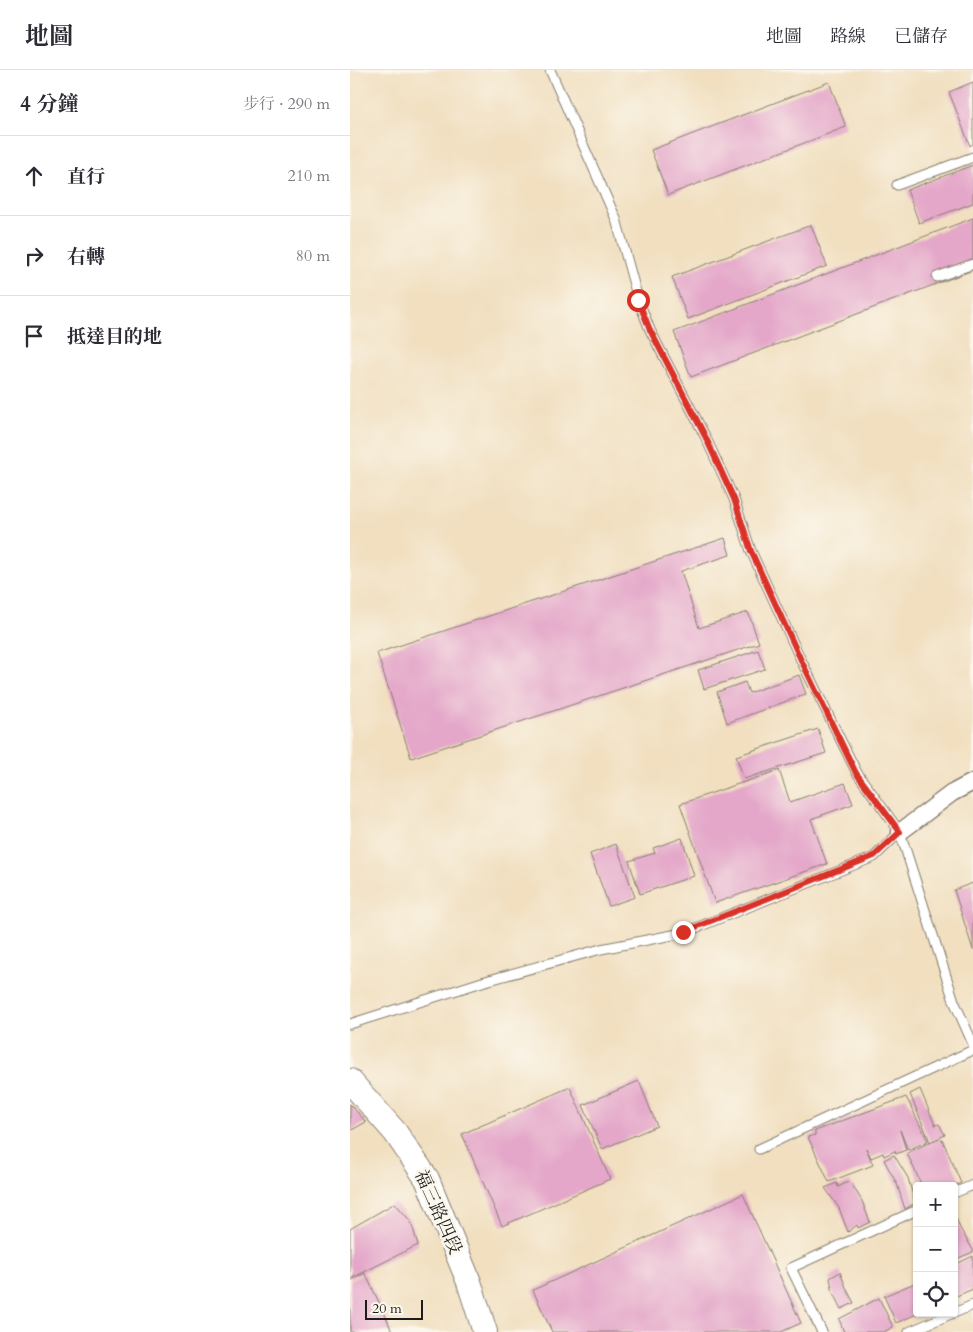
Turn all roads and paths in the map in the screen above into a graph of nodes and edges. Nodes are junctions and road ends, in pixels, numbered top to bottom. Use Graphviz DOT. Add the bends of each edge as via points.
graph roads {
  1 [pos="550,70"];
  2 [pos="973,158"];
  3 [pos="897,185"];
  4 [pos="973,264"];
  5 [pos="937,277"];
  6 [pos="973,782"];
  7 [pos="900,832"];
  8 [pos="350,1024"];
  9 [pos="973,1044"];
  10 [pos="973,1050"];
  11 [pos="350,1081"];
  12 [pos="759,1149"];
  13 [pos="973,1185"];
  14 [pos="958,1191"];
  15 [pos="913,1212"];
  16 [pos="973,1305"];
  17 [pos="958,1311"];
  18 [pos="945,1317"];
  19 [pos="485,1332"];
  20 [pos="822,1332"];
  21 [pos="909,1332"];
  1 -- 7 [label="lane" via="616,219 638,300 650,330 734,499 751,551 801,660 856,773"];
  2 -- 3 [label="lane"];
  4 -- 5 [label="lane"];
  6 -- 7 [label="street" via="952,793"];
  7 -- 8 [label="lane" via="874,856 683,932 600,949"];
  7 -- 9 [label="lane" via="954,1000"];
  10 -- 12 [label="lane"];
  11 -- 19 [label="street, 福三路四段" via="395,1132 427,1179 469,1282"];
  13 -- 14 [label="lane"];
  15 -- 20 [label="lane" via="791,1268"];
  16 -- 17 [label="lane"];
  18 -- 21 [label="lane"];
}
